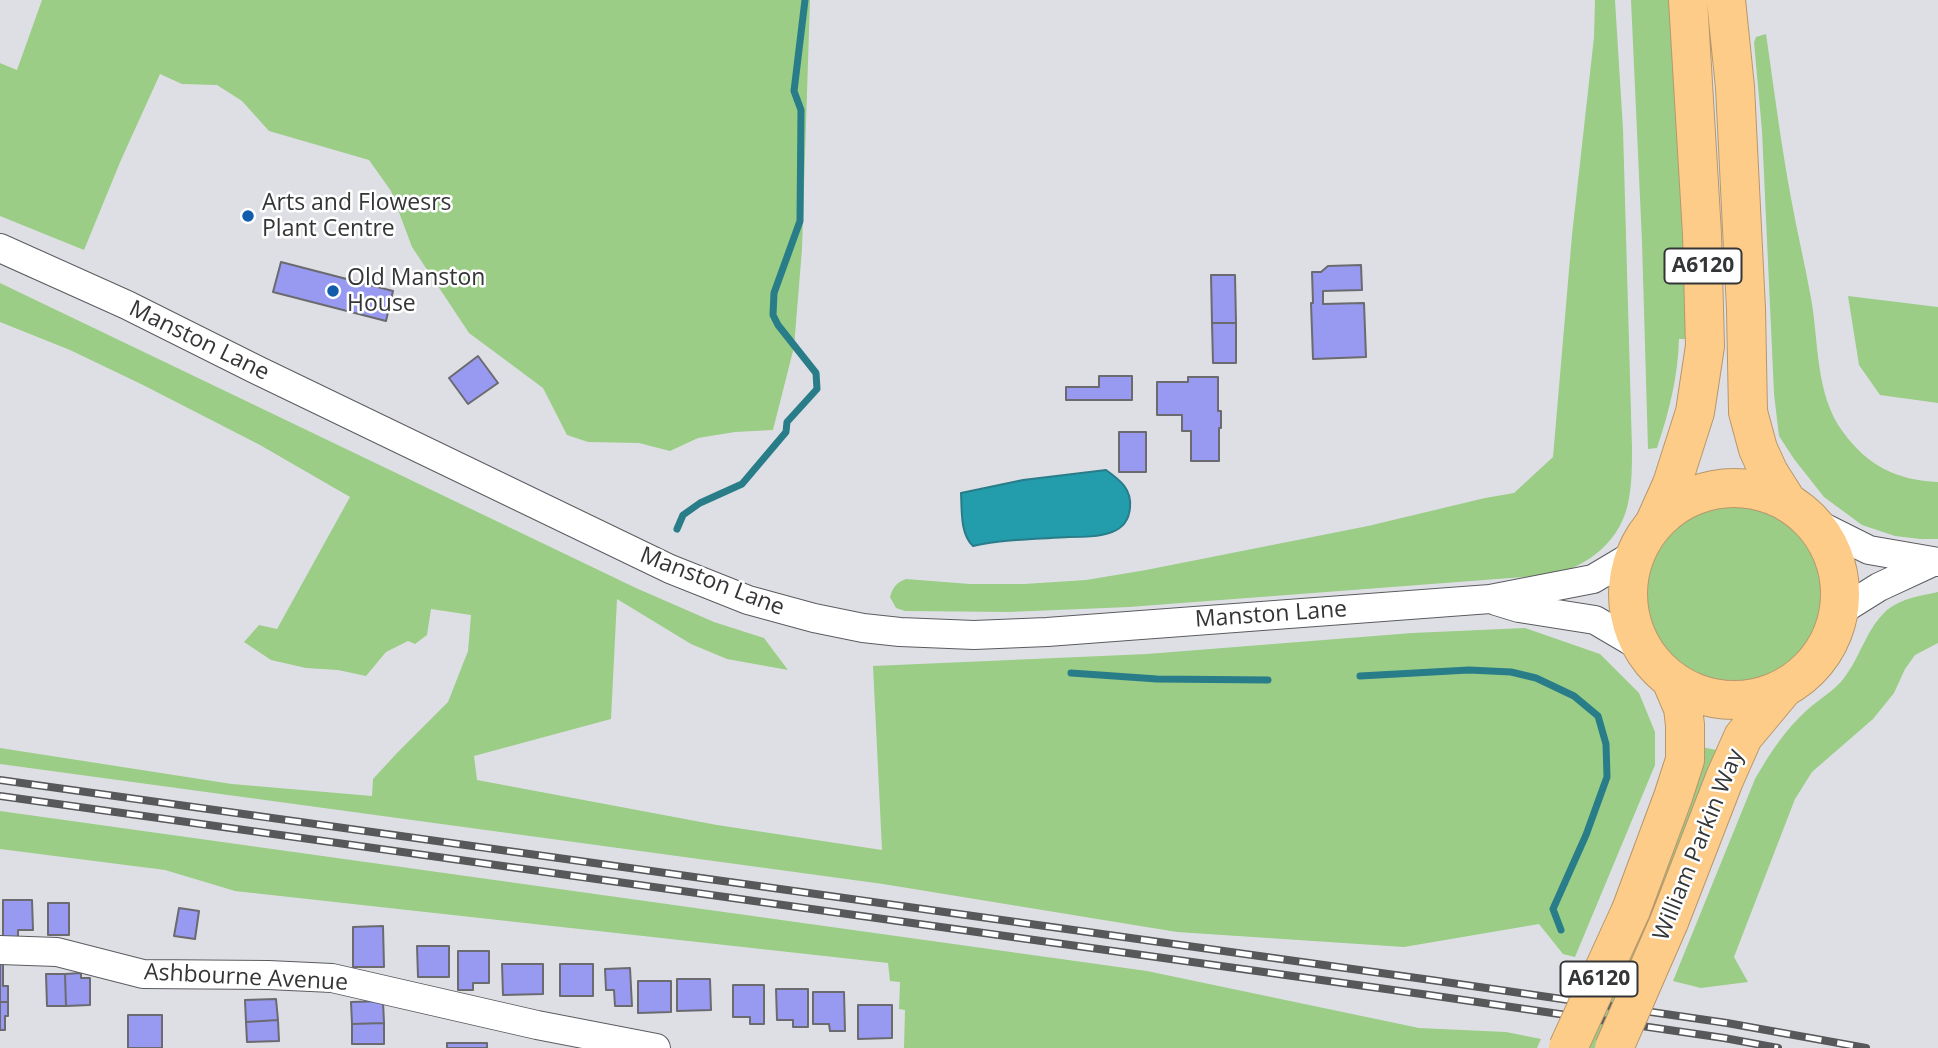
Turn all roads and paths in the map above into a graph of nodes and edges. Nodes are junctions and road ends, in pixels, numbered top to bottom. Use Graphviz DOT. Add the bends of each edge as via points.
graph roads {
  1 [pos="1688,0"];
  2 [pos="1726,0"];
  3 [pos="0,248"];
  4 [pos="1800,512"];
  5 [pos="1644,539"];
  6 [pos="1936,562"];
  7 [pos="1490,599"];
  8 [pos="1839,612"];
  9 [pos="1641,647"];
  10 [pos="1671,680"];
  11 [pos="1783,689"];
  12 [pos="0,950"];
  13 [pos="656,1048"];
  14 [pos="1568,1048"];
  15 [pos="1614,1048"];
  1 -- 5 [label="highway, A6120" via="1705,346 1695,412 1672,484"];
  2 -- 4 [label="highway, A6120" via="1735,87 1748,412 1769,474"];
  3 -- 7 [label="street, Manston Lane" via="670,569 748,600 814,618 900,632 974,635"];
  4 -- 5 [label="highway" via="1756,491 1707,491 1686,499"];
  4 -- 6 [label="street" via="1869,550"];
  4 -- 8 [label="highway" via="1830,548 1839,579"];
  5 -- 7 [label="street, Manston Lane" via="1593,579"];
  5 -- 9 [label="highway" via="1627,585 1630,617"];
  6 -- 8 [label="street" via="1879,587"];
  7 -- 9 [label="street, Manston Lane" via="1594,620"];
  8 -- 11 [label="highway" via="1829,643 1810,669"];
  9 -- 10 [label="highway"];
  10 -- 11 [label="highway" via="1697,694 1726,700 1755,698"];
  10 -- 14 [label="highway, William Parkin Way / A6120, bridge" via="1683,708 1685,760 1630,910"];
  11 -- 15 [label="highway, William Parkin Way / A6120, bridge" via="1743,737"];
  12 -- 13 [label="street, Ashbourne Avenue" via="57,952 144,974 332,978"];
}
